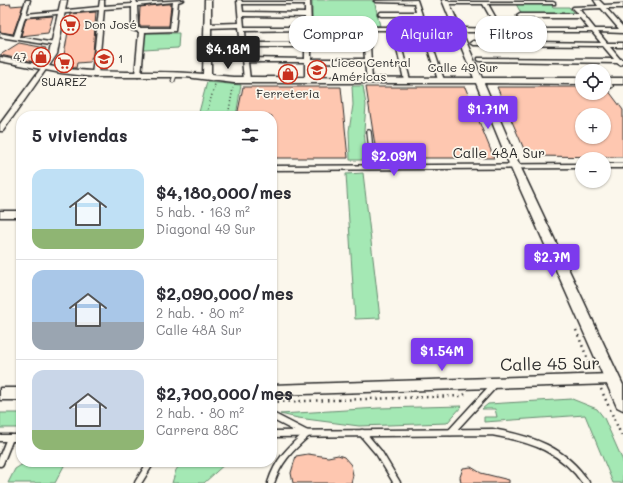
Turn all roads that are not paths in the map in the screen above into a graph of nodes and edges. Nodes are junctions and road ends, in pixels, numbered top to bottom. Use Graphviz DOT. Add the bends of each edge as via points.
graph roads {
  1 [pos="28,0"];
  2 [pos="64,0"];
  3 [pos="102,0"];
  4 [pos="178,0"];
  5 [pos="208,0"];
  6 [pos="596,0"];
  7 [pos="308,1"];
  8 [pos="376,1"];
  9 [pos="416,1"];
  10 [pos="134,2"];
  11 [pos="239,2"];
  12 [pos="446,2"];
  13 [pos="485,3"];
  14 [pos="512,3"];
  15 [pos="553,3"];
  16 [pos="602,6"];
  17 [pos="623,6"];
  18 [pos="101,8"];
  19 [pos="62,12"];
  20 [pos="240,14"];
  21 [pos="381,14"];
  22 [pos="420,14"];
  23 [pos="308,15"];
  24 [pos="23,16"];
  25 [pos="452,16"];
  26 [pos="492,16"];
  27 [pos="520,16"];
  28 [pos="581,16"];
  29 [pos="547,20"];
  30 [pos="547,25"];
  31 [pos="208,26"];
  32 [pos="242,27"];
  33 [pos="289,28"];
  34 [pos="142,30"];
  35 [pos="594,30"];
  36 [pos="623,30"];
  37 [pos="0,35"];
  38 [pos="16,38"];
  39 [pos="473,43"];
  40 [pos="55,45"];
  41 [pos="244,45"];
  42 [pos="289,45"];
  43 [pos="605,45"];
  44 [pos="623,45"];
  45 [pos="308,52"];
  46 [pos="367,52"];
  47 [pos="400,52"];
  48 [pos="432,52"];
  49 [pos="466,52"];
  50 [pos="0,59"];
  51 [pos="245,60"];
  52 [pos="308,60"];
  53 [pos="368,60"];
  54 [pos="480,60"];
  55 [pos="621,61"];
  56 [pos="623,66"];
  57 [pos="44,68"];
  58 [pos="95,75"];
  59 [pos="138,75"];
  60 [pos="212,78"];
  61 [pos="247,80"];
  62 [pos="308,80"];
  63 [pos="370,80"];
  64 [pos="407,80"];
  65 [pos="441,80"];
  66 [pos="478,80"];
  67 [pos="575,81"];
  68 [pos="623,81"];
  69 [pos="611,82"];
  70 [pos="0,129"];
  71 [pos="369,132"];
  72 [pos="515,166"];
  73 [pos="575,166"];
  74 [pos="611,166"];
  75 [pos="623,166"];
  76 [pos="374,167"];
  77 [pos="277,168"];
  78 [pos="0,214"];
  79 [pos="16,214"];
  80 [pos="612,379"];
  81 [pos="496,382"];
  82 [pos="277,390"];
  83 [pos="0,394"];
  84 [pos="16,394"];
  85 [pos="623,402"];
  86 [pos="277,418"];
  87 [pos="451,432"];
  88 [pos="362,433"];
  89 [pos="277,434"];
  90 [pos="308,434"];
  91 [pos="0,438"];
  92 [pos="10,438"];
  93 [pos="16,438"];
  94 [pos="0,463"];
  95 [pos="277,463"];
  96 [pos="148,467"];
  97 [pos="275,467"];
  98 [pos="138,483"];
  99 [pos="271,483"];
  100 [pos="397,483"];
  101 [pos="586,483"];
  1 -- 24 [label="street"];
  2 -- 19 [label="street"];
  3 -- 18 [label="street"];
  4 -- 10 [label="street"];
  4 -- 34 [label="street" via="173,30"];
  5 -- 31 [label="street"];
  6 -- 16 [label="street"];
  7 -- 11 [label="street"];
  7 -- 23 [label="street"];
  8 -- 9 [label="street"];
  9 -- 22 [label="street"];
  10 -- 18 [label="street"];
  10 -- 34 [label="street" via="135,30"];
  11 -- 20 [label="street"];
  12 -- 13 [label="street"];
  12 -- 25 [label="street"];
  13 -- 14 [label="street"];
  13 -- 26 [label="street"];
  14 -- 15 [label="street"];
  14 -- 27 [label="street"];
  16 -- 17 [label="street"];
  16 -- 28 [label="street" via="575,8"];
  16 -- 36 [label="street"];
  18 -- 19 [label="street"];
  18 -- 58 [label="street"];
  19 -- 24 [label="street"];
  19 -- 40 [label="street"];
  20 -- 23 [label="street"];
  20 -- 32 [label="street"];
  21 -- 22 [label="street"];
  24 -- 38 [label="street"];
  28 -- 29 [label="street"];
  28 -- 35 [label="street"];
  30 -- 35 [label="street"];
  31 -- 32 [label="street"];
  31 -- 60 [label="street"];
  32 -- 33 [label="street"];
  32 -- 41 [label="street"];
  34 -- 59 [label="street"];
  35 -- 36 [label="street"];
  35 -- 43 [label="street"];
  37 -- 38 [label="street"];
  38 -- 40 [label="street"];
  39 -- 43 [label="street"];
  40 -- 57 [label="street" via="52,56"];
  41 -- 42 [label="street"];
  41 -- 51 [label="street"];
  43 -- 44 [label="street"];
  43 -- 55 [label="street"];
  45 -- 52 [label="street"];
  46 -- 53 [label="street"];
  47 -- 64 [label="street"];
  48 -- 65 [label="street"];
  49 -- 66 [label="street"];
  50 -- 57 [label="street, Calle 49 Sur"];
  51 -- 52 [label="street"];
  51 -- 61 [label="street"];
  52 -- 53 [label="street"];
  52 -- 62 [label="street"];
  53 -- 63 [label="street"];
  54 -- 55 [label="street"];
  55 -- 56 [label="street"];
  57 -- 58 [label="street, Calle 49 Sur"];
  57 -- 70 [label="street"];
  58 -- 59 [label="street, Calle 49 Sur"];
  59 -- 60 [label="street, Calle 49 Sur"];
  60 -- 61 [label="street, Calle 49 Sur"];
  61 -- 62 [label="street, Calle 49 Sur"];
  62 -- 63 [label="street, Calle 49 Sur" via="346,83"];
  63 -- 64 [label="street, Calle 49 Sur"];
  64 -- 65 [label="street, Calle 49 Sur"];
  65 -- 66 [label="street, Calle 49 Sur"];
  66 -- 67 [label="street, Calle 49 Sur"];
  66 -- 72 [label="street"];
  68 -- 69 [label="street"];
  71 -- 76 [label="lane"];
  72 -- 73 [label="street, Calle 48A Sur"];
  72 -- 76 [label="street, Calle 48A Sur"];
  72 -- 80 [label="street"];
  74 -- 75 [label="street"];
  76 -- 77 [label="street, Calle 48A Sur"];
  78 -- 79 [label="street"];
  80 -- 81 [label="street, Calle 45 Sur"];
  80 -- 85 [label="street"];
  81 -- 82 [label="street, Calle 45 Sur"];
  81 -- 87 [label="lane"];
  83 -- 84 [label="street"];
  86 -- 90 [label="lane"];
  87 -- 88 [label="lane"];
  87 -- 101 [label="lane" via="492,432 532,441 551,449 581,475"];
  88 -- 90 [label="lane"];
  88 -- 100 [label="lane" via="379,453"];
  89 -- 90 [label="lane"];
  90 -- 95 [label="lane"];
  91 -- 92 [label="lane"];
  92 -- 93 [label="lane"];
  92 -- 94 [label="lane"];
  96 -- 98 [label="lane"];
  97 -- 99 [label="lane"];
}
